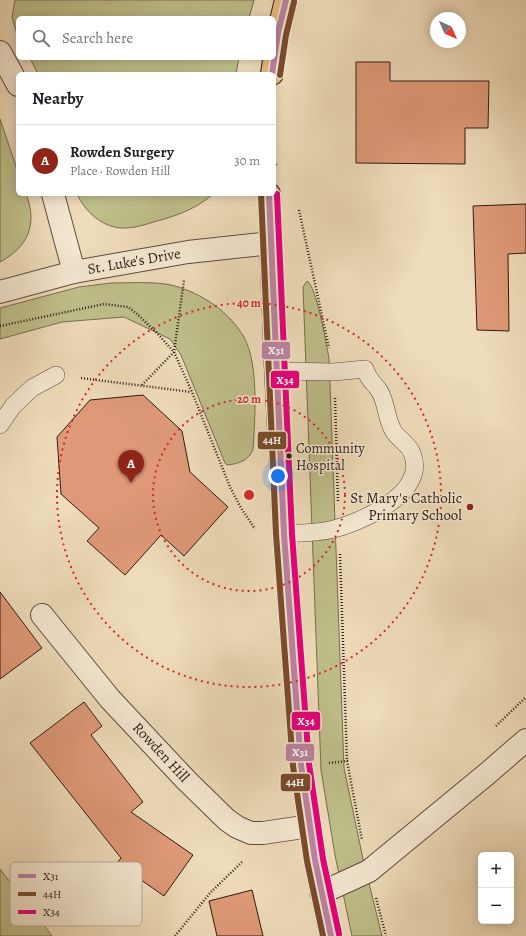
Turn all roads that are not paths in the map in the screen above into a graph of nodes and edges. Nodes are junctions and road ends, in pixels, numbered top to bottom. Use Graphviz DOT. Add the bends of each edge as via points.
graph roads {
  1 [pos="286,0"];
  2 [pos="276,47"];
  3 [pos="0,52"];
  4 [pos="274,60"];
  5 [pos="272,72"];
  6 [pos="16,81"];
  7 [pos="54,196"];
  8 [pos="269,196"];
  9 [pos="271,243"];
  10 [pos="74,272"];
  11 [pos="0,292"];
  12 [pos="276,371"];
  13 [pos="56,375"];
  14 [pos="0,425"];
  15 [pos="284,534"];
  16 [pos="42,616"];
  17 [pos="526,740"];
  18 [pos="310,826"];
  19 [pos="321,893"];
  20 [pos="332,936"];
  1 -- 2 [label="main road"];
  3 -- 6 [label="street"];
  4 -- 5 [label="main road"];
  7 -- 10 [label="street"];
  8 -- 9 [label="main road"];
  9 -- 10 [label="street, St. Luke's Drive" via="188,252"];
  9 -- 12 [label="main road"];
  10 -- 11 [label="street, St. Luke's Drive"];
  12 -- 15 [label="main road"];
  12 -- 15 [label="lane" via="334,372 365,369 368,378 380,391 394,432 411,452 414,461 411,479 406,489 394,500 356,522 329,530"];
  13 -- 14 [label="lane" via="32,388 13,406"];
  15 -- 18 [label="main road" via="301,766"];
  16 -- 18 [label="street, Rowden Hill" via="110,699 227,820 251,833"];
  17 -- 19 [label="street" via="369,871"];
  18 -- 19 [label="main road"];
  19 -- 20 [label="main road"];
}
